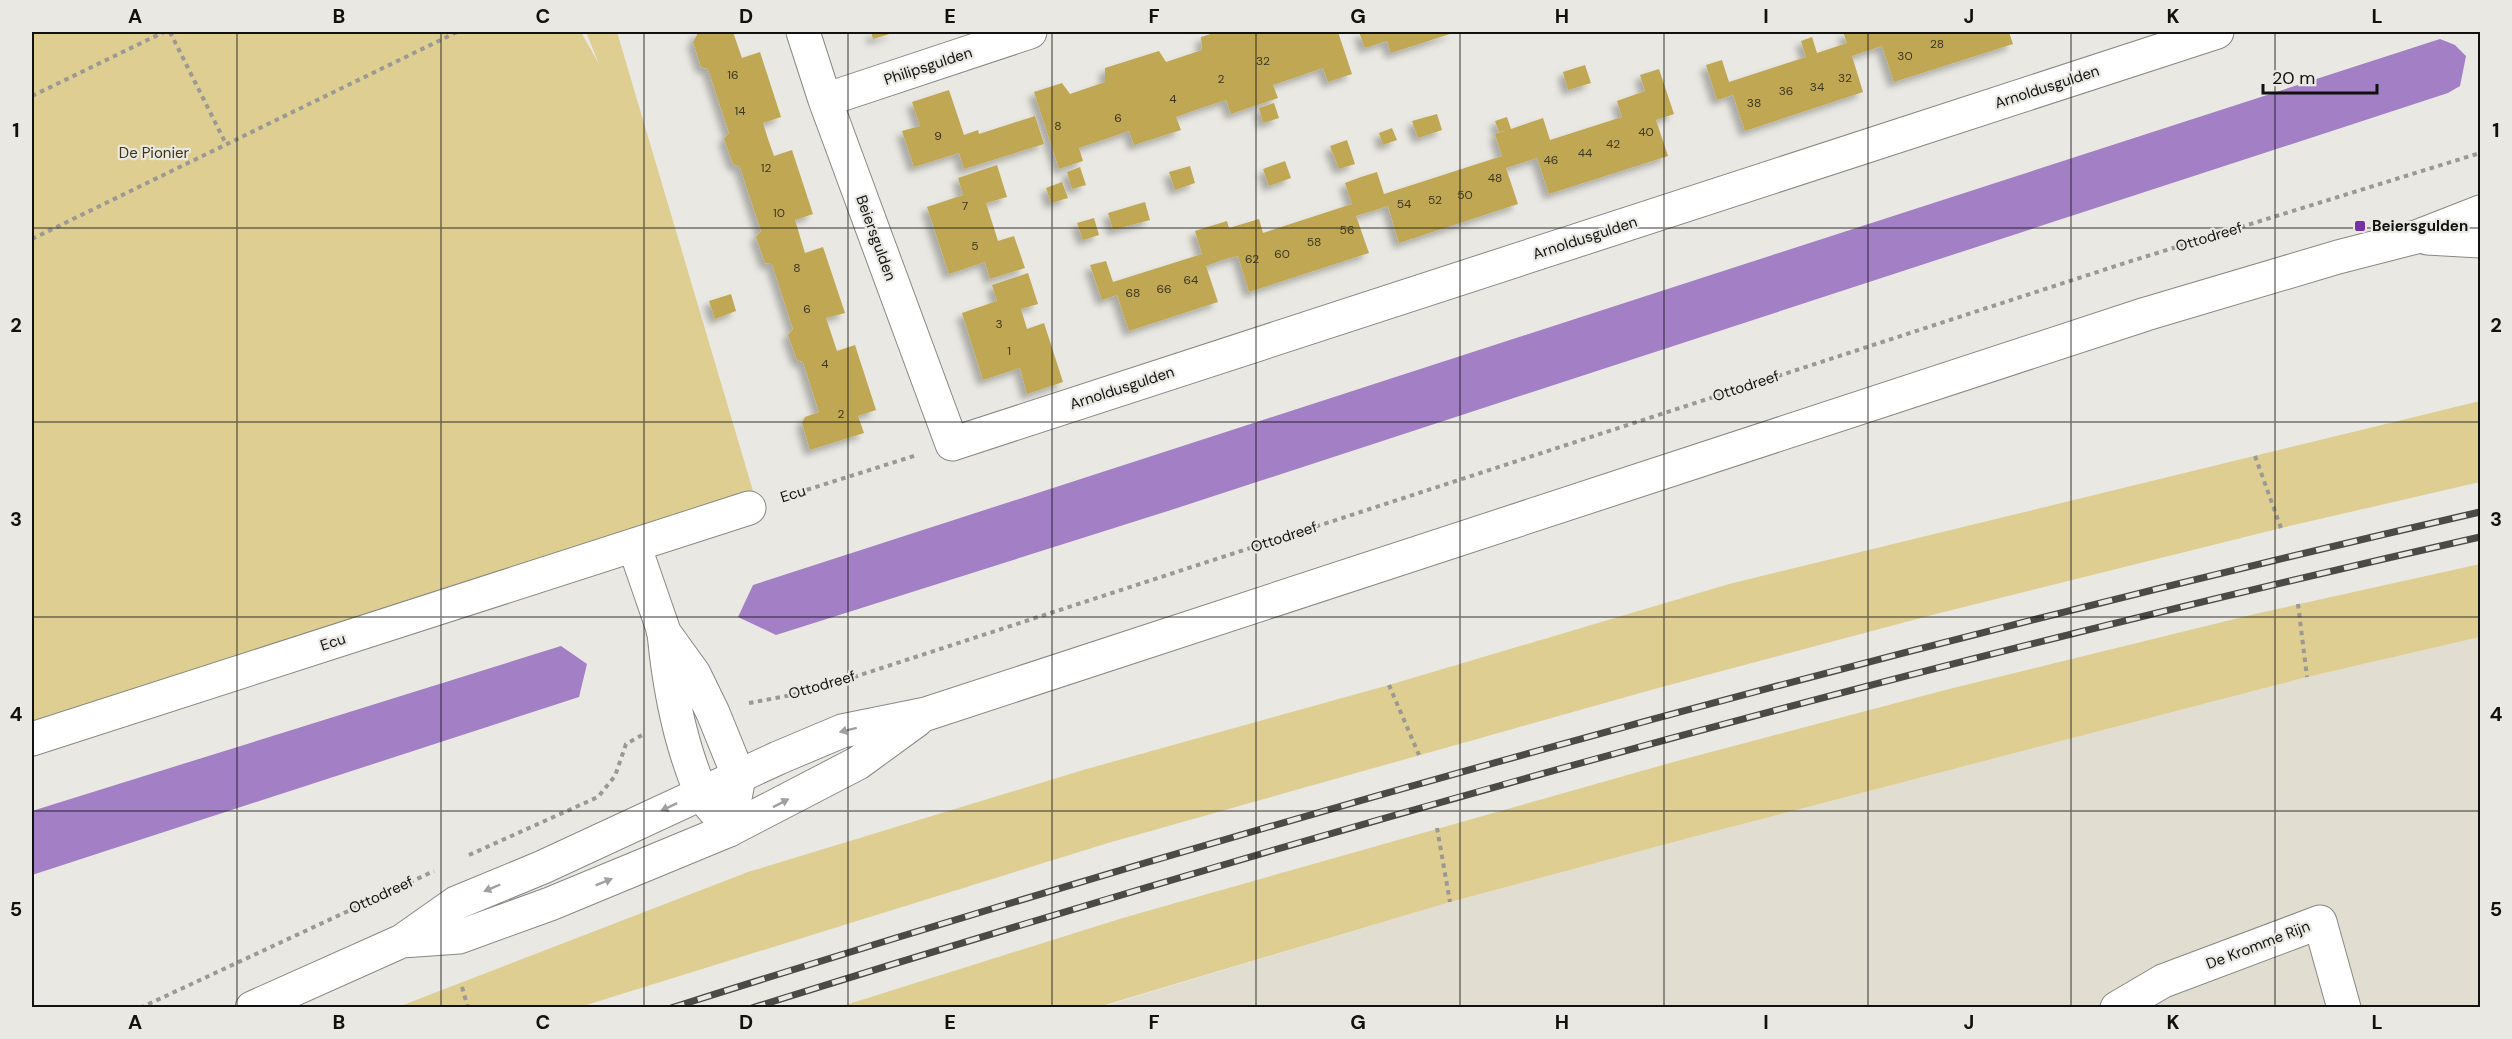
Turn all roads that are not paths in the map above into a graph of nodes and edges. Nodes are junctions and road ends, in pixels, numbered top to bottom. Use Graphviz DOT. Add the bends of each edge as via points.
graph roads {
  1 [pos="803,32"];
  2 [pos="1030,32"];
  3 [pos="2217,32"];
  4 [pos="825,100"];
  5 [pos="2481,212"];
  6 [pos="2416,237"];
  7 [pos="2481,241"];
  8 [pos="952,444"];
  9 [pos="749,508"];
  10 [pos="634,545"];
  11 [pos="926,714"];
  12 [pos="695,719"];
  13 [pos="32,740"];
  14 [pos="739,777"];
  15 [pos="700,792"];
  16 [pos="729,830"];
  17 [pos="402,940"];
  18 [pos="252,1008"];
  19 [pos="2117,1008"];
  20 [pos="2344,1008"];
  1 -- 4 [label="street, Beiersgulden"];
  2 -- 4 [label="street, Philipsgulden"];
  3 -- 8 [label="street, Arnoldusgulden"];
  4 -- 8 [label="street, Beiersgulden"];
  5 -- 6 [label="street"];
  6 -- 7 [label="street"];
  6 -- 11 [label="street" via="2146,314"];
  9 -- 10 [label="street, Ecu"];
  10 -- 12 [label="street"];
  10 -- 13 [label="street, Ecu"];
  11 -- 14 [label="street, one-way" via="842,731"];
  16 -- 11 [label="street, one-way" via="858,763"];
  12 -- 14 [label="street"];
  12 -- 15 [label="street"];
  14 -- 15 [label="street"];
  14 -- 16 [label="street"];
  15 -- 16 [label="street"];
  15 -- 17 [label="street, one-way" via="543,867 456,903"];
  17 -- 16 [label="street, one-way" via="459,937"];
  17 -- 18 [label="street"];
  19 -- 20 [label="street, De Kromme Rijn" via="2163,981 2320,922"];
}
